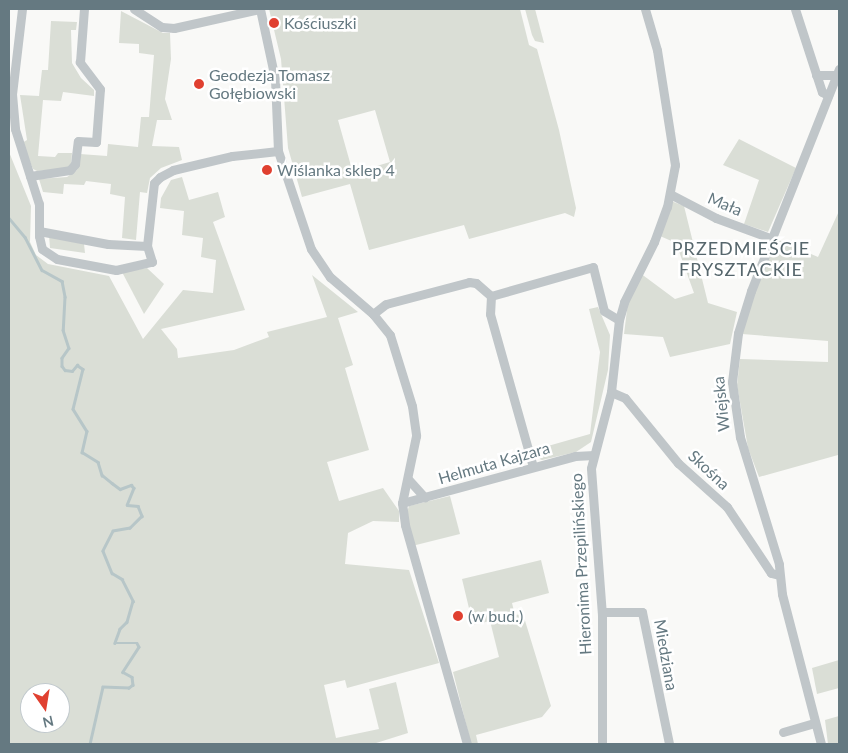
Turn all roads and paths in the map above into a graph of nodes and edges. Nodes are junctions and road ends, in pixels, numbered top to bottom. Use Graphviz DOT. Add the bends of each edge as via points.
graph roads {
  1 [pos="22,9"];
  2 [pos="84,9"];
  3 [pos="134,9"];
  4 [pos="260,9"];
  5 [pos="645,9"];
  6 [pos="795,9"];
  7 [pos="838,72"];
  8 [pos="816,74"];
  9 [pos="828,95"];
  10 [pos="278,151"];
  11 [pos="30,176"];
  12 [pos="670,194"];
  13 [pos="39,231"];
  14 [pos="770,238"];
  15 [pos="147,246"];
  16 [pos="491,296"];
  17 [pos="373,314"];
  18 [pos="618,320"];
  19 [pos="611,392"];
  20 [pos="594,455"];
  21 [pos="533,467"];
  22 [pos="408,479"];
  23 [pos="425,498"];
  24 [pos="402,503"];
  25 [pos="779,574"];
  26 [pos="602,612"];
  27 [pos="815,723"];
  28 [pos="783,732"];
  29 [pos="467,744"];
  30 [pos="602,744"];
  31 [pos="669,744"];
  32 [pos="820,744"];
  1 -- 11 [label="street" via="12,94 15,129"];
  2 -- 11 [label="street" via="80,62 100,89 96,142 78,141 75,164 70,170"];
  3 -- 4 [label="street" via="162,27 174,28"];
  4 -- 10 [label="street" via="275,79"];
  5 -- 12 [label="street, Hieronima Przepilińskiego" via="669,117 675,165"];
  6 -- 8 [label="street"];
  7 -- 8 [label="street"];
  7 -- 9 [label="street, Wiejska"];
  8 -- 9 [label="street" via="822,92"];
  9 -- 14 [label="street, Wiejska" via="801,169"];
  10 -- 15 [label="street" via="232,156 160,176 154,183"];
  10 -- 17 [label="street" via="316,258 330,278"];
  11 -- 13 [label="street" via="39,204"];
  12 -- 14 [label="street, Mała" via="716,218"];
  12 -- 18 [label="street, Hieronima Przepilińskiego" via="654,242"];
  13 -- 15 [label="street" via="108,244"];
  13 -- 15 [label="street" via="42,249 57,258 116,270 152,262"];
  14 -- 25 [label="street, Wiejska" via="738,334 732,382 740,437 759,492"];
  16 -- 17 [label="street" via="476,283 469,282 386,304"];
  16 -- 18 [label="street" via="593,267 604,311"];
  16 -- 21 [label="street" via="490,314"];
  17 -- 22 [label="street" via="390,335 412,406 416,436"];
  18 -- 19 [label="street, Hieronima Przepilińskiego"];
  19 -- 20 [label="street, Hieronima Przepilińskiego"];
  19 -- 25 [label="street, Skośna" via="636,408 678,462 727,507 771,573"];
  20 -- 21 [label="street, Helmuta Kajzara" via="586,453"];
  20 -- 26 [label="street, Hieronima Przepilińskiego" via="590,479"];
  21 -- 23 [label="street, Helmuta Kajzara"];
  22 -- 23 [label="street"];
  22 -- 24 [label="street"];
  23 -- 24 [label="street, Helmuta Kajzara"];
  24 -- 29 [label="street" via="416,570"];
  25 -- 27 [label="street, Wiejska"];
  26 -- 30 [label="street, Hieronima Przepilińskiego"];
  26 -- 31 [label="street, Miedziana" via="636,610 644,617"];
  27 -- 28 [label="street"];
  27 -- 32 [label="street, Wiejska"];
}
